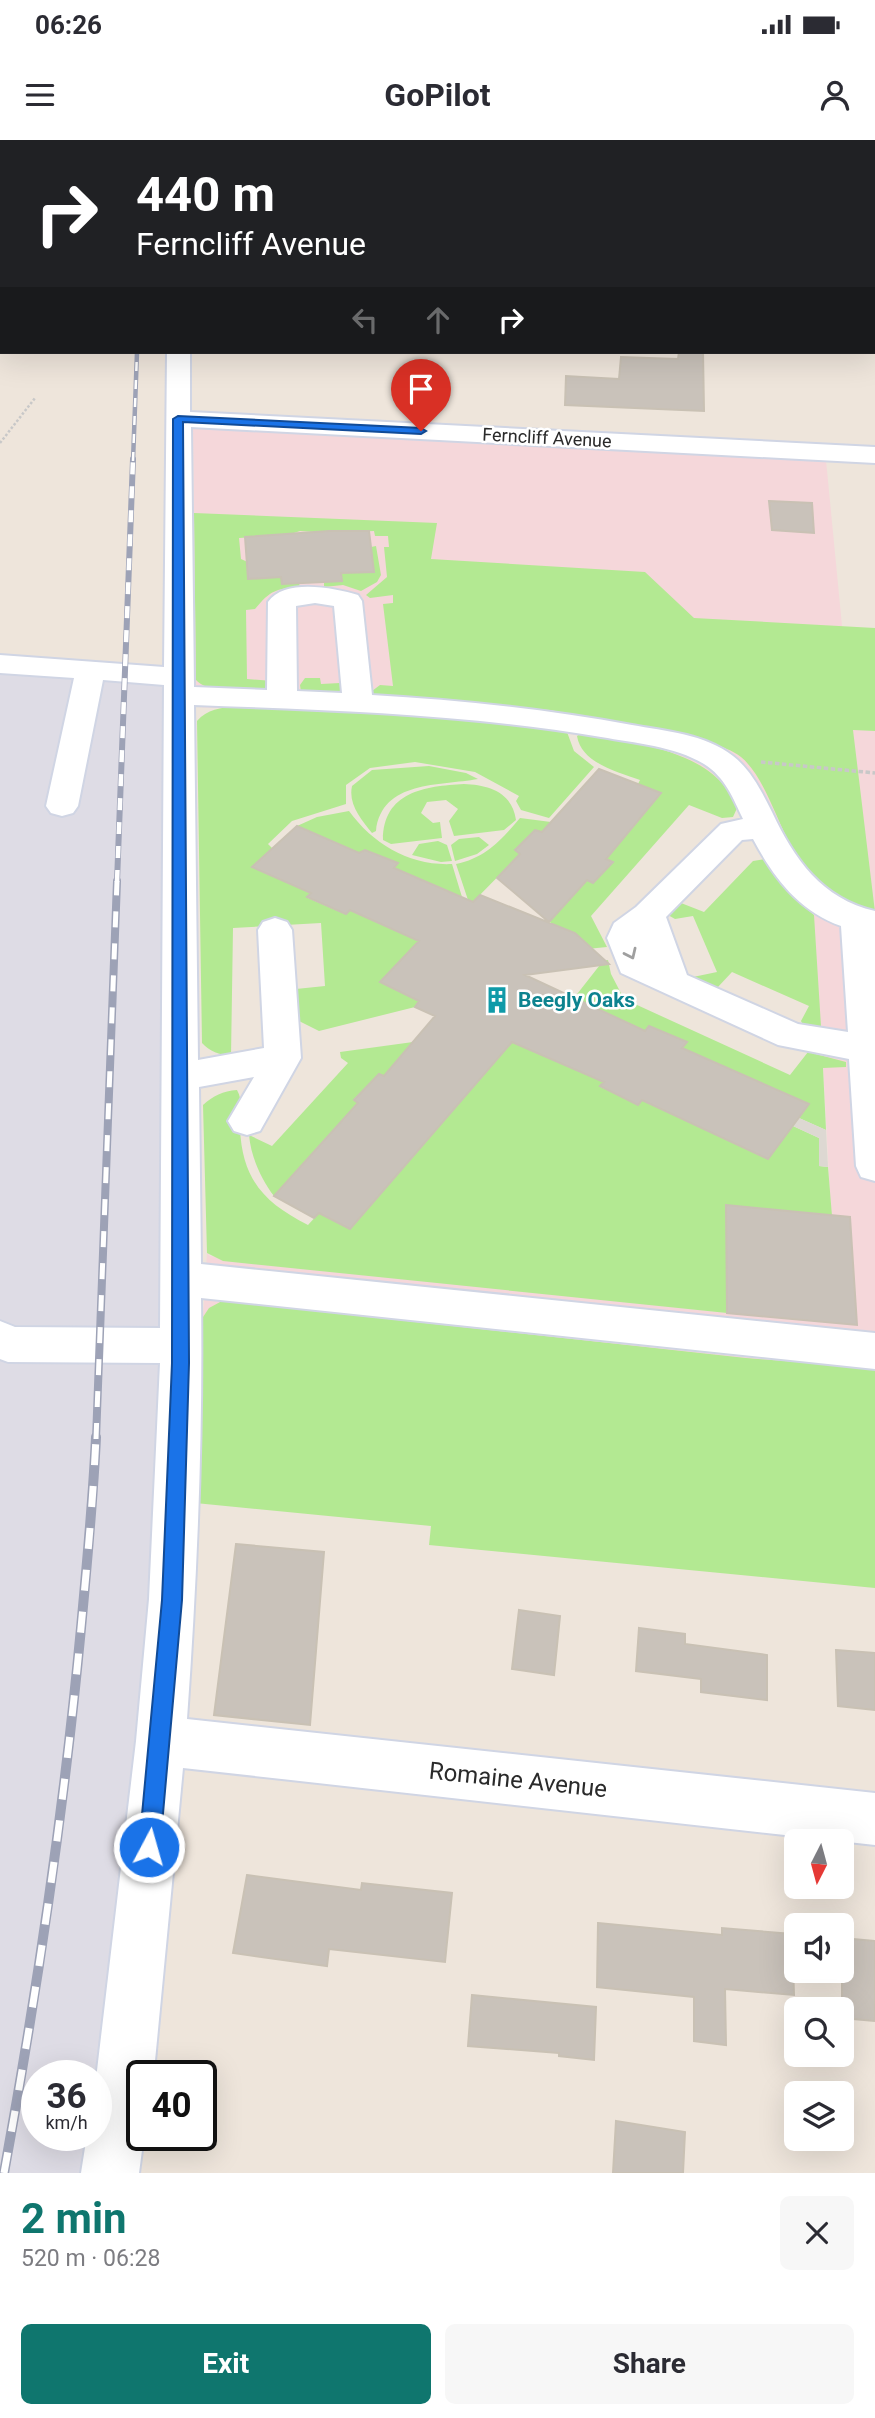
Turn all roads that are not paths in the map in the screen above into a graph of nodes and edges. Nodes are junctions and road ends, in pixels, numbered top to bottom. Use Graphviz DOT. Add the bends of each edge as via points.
graph roads {
  1 [pos="178,354"];
  2 [pos="178,419"];
  3 [pos="875,455"];
  4 [pos="0,664"];
  5 [pos="87,682"];
  6 [pos="0,686"];
  7 [pos="179,686"];
  8 [pos="282,699"];
  9 [pos="358,705"];
  10 [pos="62,806"];
  11 [pos="763,827"];
  12 [pos="867,922"];
  13 [pos="275,930"];
  14 [pos="871,1050"];
  15 [pos="284,1058"];
  16 [pos="180,1077"];
  17 [pos="247,1121"];
  18 [pos="875,1166"];
  19 [pos="181,1279"];
  20 [pos="3,1344"];
  21 [pos="180,1344"];
  22 [pos="875,1351"];
  23 [pos="161,1741"];
  24 [pos="875,1819"];
  25 [pos="110,2173"];
  1 -- 2 [label="street"];
  2 -- 3 [label="street, Ferncliff Avenue"];
  2 -- 7 [label="street"];
  4 -- 5 [label="street"];
  5 -- 6 [label="street"];
  5 -- 7 [label="street"];
  5 -- 10 [label="street"];
  7 -- 8 [label="street"];
  7 -- 16 [label="street"];
  8 -- 9 [label="street"];
  8 -- 9 [label="street" via="282,602 291,597 333,595 348,601"];
  9 -- 11 [label="street" via="559,720 698,748 722,762 742,782"];
  11 -- 12 [label="street" via="795,883 831,910"];
  11 -- 14 [label="street" via="732,831 648,915 672,983 791,1035"];
  12 -- 14 [label="street"];
  13 -- 15 [label="street"];
  14 -- 18 [label="street"];
  15 -- 16 [label="street"];
  15 -- 17 [label="street"];
  16 -- 19 [label="street"];
  19 -- 21 [label="street"];
  19 -- 22 [label="street"];
  20 -- 21 [label="street"];
  21 -- 23 [label="street" via="172,1600"];
  23 -- 24 [label="street, Romaine Avenue"];
  23 -- 25 [label="street" via="127,2061"];
}
